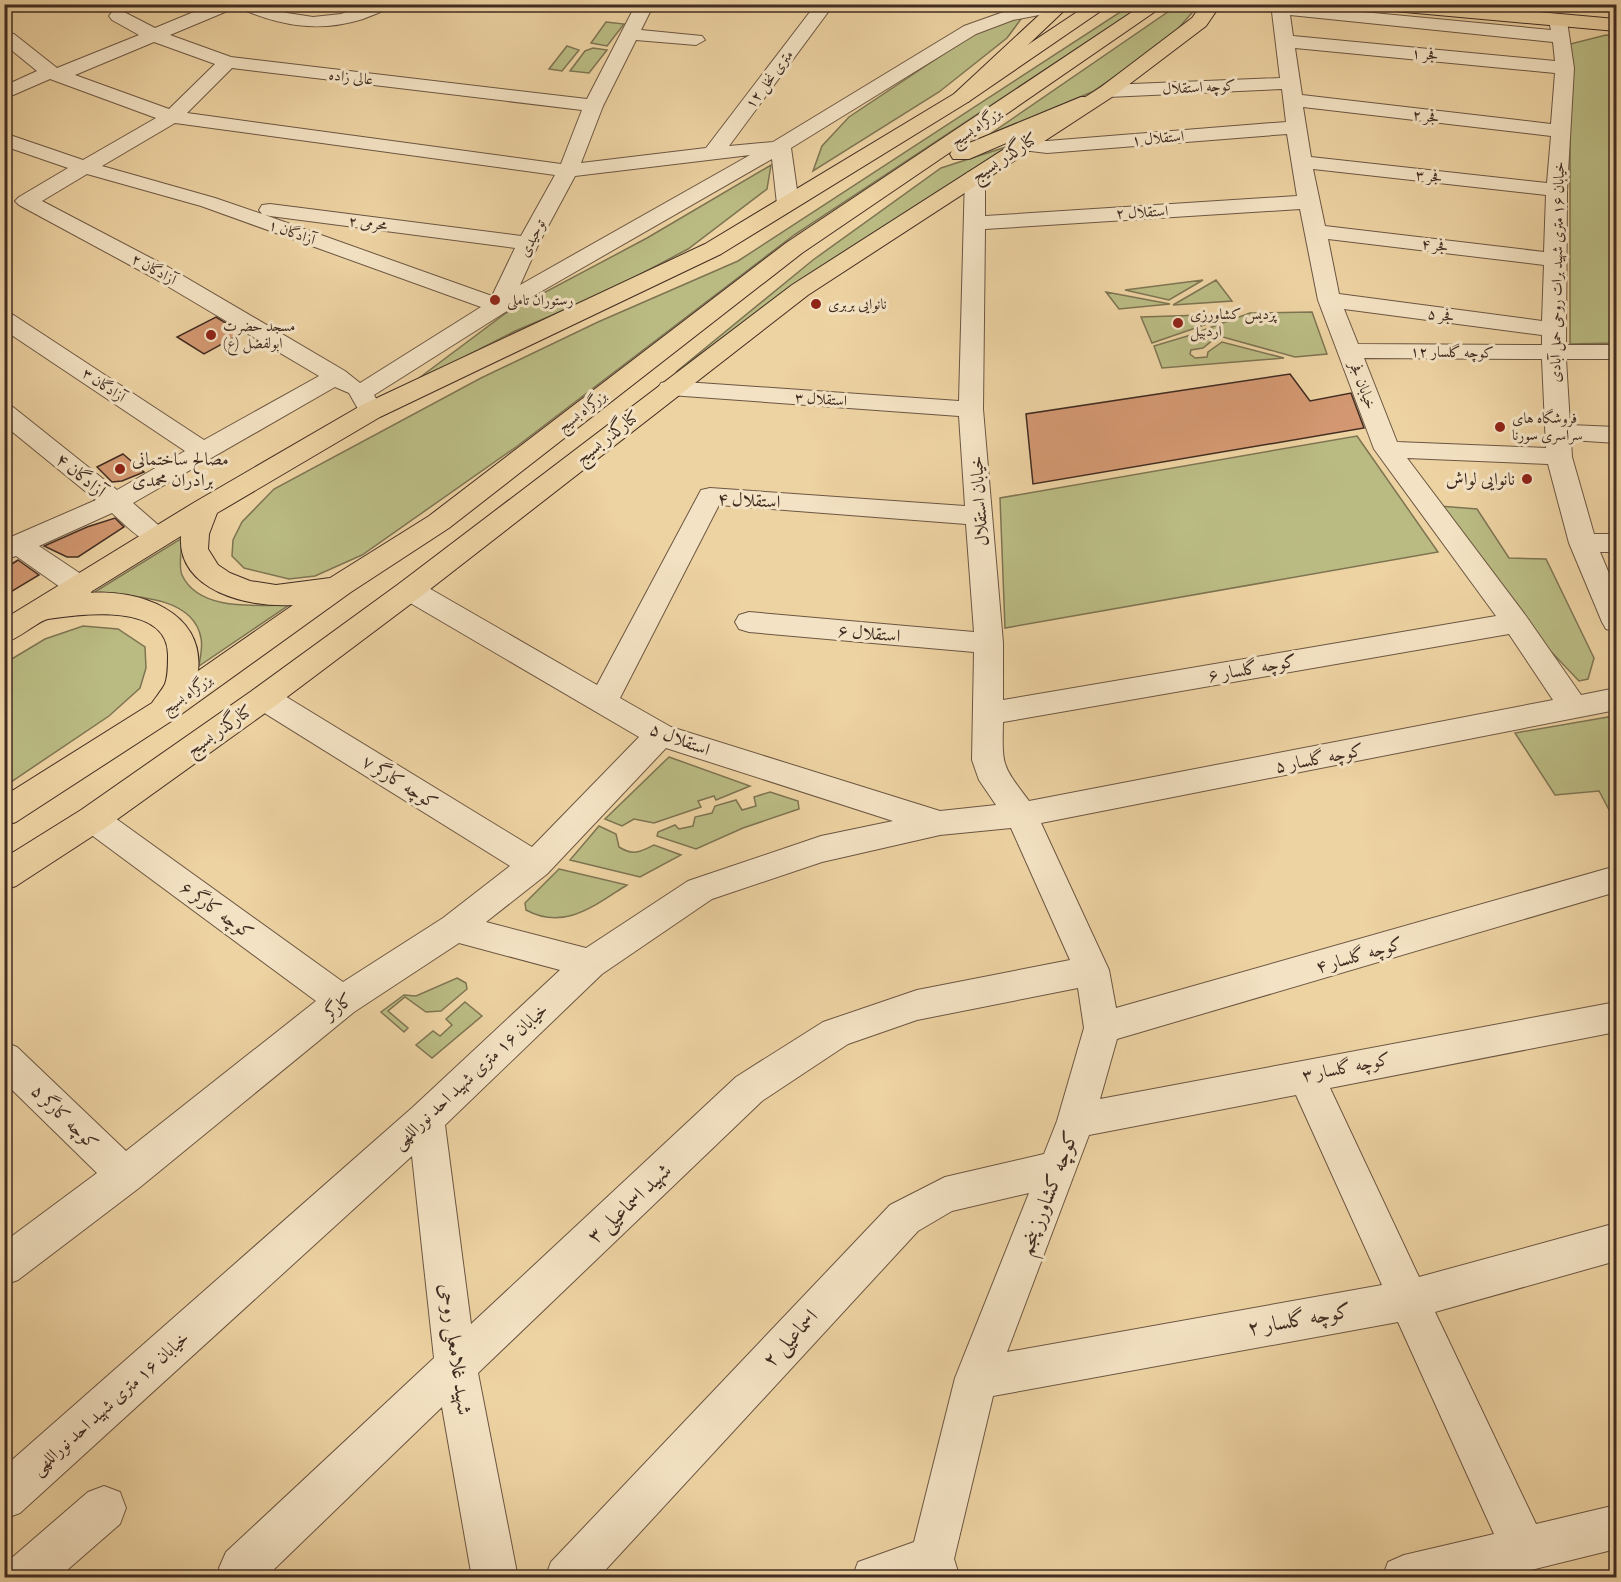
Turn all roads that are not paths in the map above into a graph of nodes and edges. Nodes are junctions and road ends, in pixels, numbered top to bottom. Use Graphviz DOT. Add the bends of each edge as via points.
graph roads {
  1 [pos="230,4"];
  2 [pos="243,4"];
  3 [pos="383,4"];
  4 [pos="645,4"];
  5 [pos="825,4"];
  6 [pos="1102,4"];
  7 [pos="1157,4"];
  8 [pos="1227,4"];
  9 [pos="1495,4"];
  10 [pos="1060,5"];
  11 [pos="1394,5"];
  12 [pos="1206,13"];
  13 [pos="118,16"];
  14 [pos="1617,16"];
  15 [pos="1617,25"];
  16 [pos="1560,29"];
  17 [pos="630,34"];
  18 [pos="155,36"];
  19 [pos="8,38"];
  20 [pos="696,40"];
  21 [pos="1284,41"];
  22 [pos="228,62"];
  23 [pos="1565,68"];
  24 [pos="53,74"];
  25 [pos="1291,91"];
  26 [pos="4,93"];
  27 [pos="1098,96"];
  28 [pos="961,98"];
  29 [pos="592,106"];
  30 [pos="172,117"];
  31 [pos="1295,127"];
  32 [pos="1560,131"];
  33 [pos="4,139"];
  34 [pos="1022,145"];
  35 [pos="781,146"];
  36 [pos="713,153"];
  37 [pos="1301,162"];
  38 [pos="84,167"];
  39 [pos="568,171"];
  40 [pos="975,176"];
  41 [pos="899,180"];
  42 [pos="1557,190"];
  43 [pos="208,202"];
  44 [pos="1309,202"];
  45 [pos="788,204"];
  46 [pos="326,218"];
  47 [pos="975,223"];
  48 [pos="1316,231"];
  49 [pos="307,237"];
  50 [pos="528,243"];
  51 [pos="1555,260"];
  52 [pos="1329,300"];
  53 [pos="499,306"];
  54 [pos="4,319"];
  55 [pos="1554,341"];
  56 [pos="1350,351"];
  57 [pos="1617,352"];
  58 [pos="336,376"];
  59 [pos="670,388"];
  60 [pos="366,402"];
  61 [pos="971,409"];
  62 [pos="4,412"];
  63 [pos="1617,435"];
  64 [pos="1558,445"];
  65 [pos="1387,449"];
  66 [pos="204,452"];
  67 [pos="115,502"];
  68 [pos="205,508"];
  69 [pos="981,516"];
  70 [pos="158,537"];
  71 [pos="1583,543"];
  72 [pos="1617,543"];
  73 [pos="12,548"];
  74 [pos="341,585"];
  75 [pos="80,587"];
  76 [pos="410,590"];
  77 [pos="38,614"];
  78 [pos="749,622"];
  79 [pos="1617,622"];
  80 [pos="1516,623"];
  81 [pos="4,633"];
  82 [pos="989,644"];
  83 [pos="264,698"];
  84 [pos="1617,699"];
  85 [pos="604,701"];
  86 [pos="1573,707"];
  87 [pos="162,712"];
  88 [pos="989,713"];
  89 [pos="660,735"];
  90 [pos="4,813"];
  91 [pos="1021,815"];
  92 [pos="93,819"];
  93 [pos="940,823"];
  94 [pos="535,865"];
  95 [pos="4,876"];
  96 [pos="1617,879"];
  97 [pos="455,928"];
  98 [pos="590,964"];
  99 [pos="1092,970"];
  100 [pos="342,1001"];
  101 [pos="1617,1017"];
  102 [pos="1102,1028"];
  103 [pos="4,1058"];
  104 [pos="1305,1075"];
  105 [pos="426,1119"];
  106 [pos="1076,1121"];
  107 [pos="1056,1169"];
  108 [pos="125,1175"];
  109 [pos="1617,1242"];
  110 [pos="4,1266"];
  111 [pos="1408,1300"];
  112 [pos="456,1367"];
  113 [pos="976,1378"];
  114 [pos="4,1497"];
  115 [pos="104,1508"];
  116 [pos="1617,1527"];
  117 [pos="1524,1549"];
  118 [pos="242,1568"];
  119 [pos="935,1568"];
  120 [pos="23,1578"];
  121 [pos="495,1578"];
  122 [pos="567,1578"];
  123 [pos="874,1578"];
  124 [pos="1404,1578"];
  1 -- 18 [label="street"];
  2 -- 3 [label="street" via="303,24 343,21"];
  4 -- 17 [label="street, توحیدی"];
  5 -- 36 [label="street, ۱۲ متری نخل"];
  6 -- 28 [label="main road, بزرگراه بسیج"];
  7 -- 41 [label="main road, بزرگراه بسیج"];
  8 -- 12 [label="main road, کنارگذر بسیج"];
  9 -- 14 [label="main road"];
  10 -- 28 [label="main road"];
  10 -- 35 [label="street" via="1009,15 970,30"];
  11 -- 16 [label="main road"];
  12 -- 27 [label="main road, کنارگذر بسیج"];
  13 -- 18 [label="street, عالی زاده"];
  15 -- 16 [label="main road"];
  16 -- 21 [label="street, خیابان فجر" via="1283,11"];
  16 -- 23 [label="street, خیابان ۱۶ متری شهید برات روحی حمل آبادی"];
  17 -- 20 [label="street"];
  17 -- 29 [label="street, توحیدی"];
  18 -- 22 [label="street, عالی زاده"];
  18 -- 24 [label="street"];
  19 -- 24 [label="street"];
  21 -- 23 [label="street, فجر ۱"];
  21 -- 25 [label="street, خیابان فجر"];
  22 -- 29 [label="street, عالی زاده"];
  22 -- 30 [label="street"];
  23 -- 32 [label="street, خیابان ۱۶ متری شهید برات روحی حمل آبادی"];
  24 -- 26 [label="street"];
  24 -- 30 [label="street"];
  25 -- 27 [label="street, کوچه استقلال"];
  25 -- 31 [label="street, خیابان فجر"];
  25 -- 32 [label="street, فجر ۲"];
  27 -- 34 [label="main road, کنارگذر بسیج"];
  27 -- 41 [label="main road"];
  28 -- 45 [label="main road, بزرگراه بسیج"];
  29 -- 39 [label="street, توحیدی"];
  30 -- 38 [label="street"];
  30 -- 39 [label="street"];
  31 -- 34 [label="street, استقلال ۱" via="1047,147"];
  31 -- 37 [label="street, خیابان فجر"];
  32 -- 42 [label="street, خیابان ۱۶ متری شهید برات روحی حمل آبادی"];
  33 -- 38 [label="street, آزادگان ۱"];
  34 -- 40 [label="main road, کنارگذر بسیج"];
  35 -- 36 [label="street"];
  35 -- 45 [label="street"];
  35 -- 53 [label="street"];
  36 -- 39 [label="street"];
  37 -- 42 [label="street, فجر ۳"];
  37 -- 44 [label="street, خیابان فجر"];
  38 -- 43 [label="street, آزادگان ۱"];
  38 -- 58 [label="street, آزادگان ۲" via="26,201 160,272"];
  39 -- 50 [label="street, توحیدی"];
  40 -- 47 [label="street, خیابان استقلال"];
  40 -- 59 [label="main road, کنارگذر بسیج" via="800,290"];
  41 -- 74 [label="main road, بزرگراه بسیج" via="794,248 439,522"];
  42 -- 51 [label="street, خیابان ۱۶ متری شهید برات روحی حمل آبادی"];
  43 -- 46 [label="street, محرمی ۲"];
  43 -- 49 [label="street, آزادگان ۱"];
  44 -- 47 [label="street, استقلال ۲"];
  44 -- 48 [label="street, خیابان فجر"];
  45 -- 60 [label="main road, بزرگراه بسیج" via="713,249"];
  46 -- 49 [label="street" via="308,221 300,227"];
  46 -- 50 [label="street, محرمی ۲"];
  47 -- 61 [label="street, خیابان استقلال"];
  48 -- 51 [label="street, فجر ۴"];
  48 -- 52 [label="street, خیابان فجر"];
  49 -- 53 [label="street, آزادگان ۱"];
  50 -- 53 [label="street, توحیدی"];
  51 -- 55 [label="street, خیابان ۱۶ متری شهید برات روحی حمل آبادی"];
  52 -- 55 [label="street, فجر ۵"];
  52 -- 56 [label="street, خیابان فجر"];
  53 -- 60 [label="street"];
  54 -- 66 [label="street, آزادگان ۳"];
  55 -- 56 [label="street, کوچه گلسار ۱۲"];
  55 -- 57 [label="street"];
  55 -- 64 [label="street, خیابان ۱۶ متری شهید برات روحی حمل آبادی"];
  56 -- 65 [label="street, خیابان فجر"];
  58 -- 60 [label="street"];
  58 -- 66 [label="street"];
  59 -- 61 [label="street, استقلال ۳"];
  59 -- 76 [label="main road, کنارگذر بسیج"];
  60 -- 68 [label="main road, بزرگراه بسیج"];
  61 -- 69 [label="street, خیابان استقلال"];
  62 -- 67 [label="street, آزادگان ۴"];
  63 -- 64 [label="street"];
  64 -- 65 [label="street"];
  64 -- 71 [label="street, خیابان ۱۶ متری شهید برات روحی حمل آبادی"];
  65 -- 80 [label="street, خیابان فجر"];
  66 -- 67 [label="street"];
  67 -- 70 [label="street, آزادگان ۴"];
  67 -- 73 [label="street"];
  68 -- 70 [label="main road, بزرگراه بسیج"];
  68 -- 74 [label="main road" via="194,535 194,551 198,562 221,581 276,595 298,595"];
  69 -- 82 [label="street, خیابان استقلال"];
  69 -- 85 [label="street, استقلال ۴" via="710,496"];
  70 -- 75 [label="main road, بزرگراه بسیج"];
  71 -- 72 [label="street"];
  71 -- 79 [label="street, خیابان ۱۶ متری شهید برات روحی حمل آبادی"];
  73 -- 75 [label="street"];
  74 -- 87 [label="main road, بزرگراه بسیج"];
  75 -- 77 [label="main road, بزرگراه بسیج"];
  76 -- 83 [label="main road, کنارگذر بسیج"];
  76 -- 85 [label="street, استقلال ۵"];
  77 -- 81 [label="main road, بزرگراه بسیج"];
  77 -- 87 [label="main road" via="79,604 117,604 164,620 183,640 185,654 181,683"];
  78 -- 82 [label="street, استقلال ۶"];
  80 -- 86 [label="street, خیابان فجر"];
  80 -- 88 [label="street, کوچه گلسار ۶"];
  82 -- 88 [label="street, خیابان استقلال"];
  83 -- 92 [label="main road, کنارگذر بسیج"];
  83 -- 94 [label="street, کوچه کارگر ۷"];
  84 -- 86 [label="street, کوچه گلسار ۵"];
  85 -- 89 [label="street, استقلال ۵"];
  86 -- 91 [label="street, کوچه گلسار ۵"];
  87 -- 90 [label="main road, بزرگراه بسیج"];
  88 -- 91 [label="street, خیابان استقلال" via="990,772"];
  89 -- 93 [label="street, استقلال ۵"];
  89 -- 94 [label="street, کارگر"];
  91 -- 93 [label="street, خیابان ۱۶ متری شهید احد نوراللهی"];
  91 -- 99 [label="street, کوچه کشاورز پنجم"];
  92 -- 95 [label="main road, کنارگذر بسیج"];
  92 -- 100 [label="street, کوچه کارگر ۶"];
  93 -- 98 [label="street, خیابان ۱۶ متری شهید احد نوراللهی" via="821,849 700,890"];
  94 -- 97 [label="street, کارگر"];
  96 -- 102 [label="street, کوچه گلسار ۴"];
  97 -- 98 [label="street"];
  97 -- 100 [label="street, کارگر"];
  98 -- 105 [label="street, خیابان ۱۶ متری شهید احد نوراللهی"];
  99 -- 102 [label="street, کوچه کشاورز پنجم"];
  99 -- 112 [label="street, شهید اسماعیلی ۳" via="917,1005 836,1033 749,1089"];
  100 -- 108 [label="street, کارگر"];
  101 -- 104 [label="street, کوچه گلسار ۳"];
  102 -- 106 [label="street, کوچه کشاورز پنجم"];
  103 -- 108 [label="street, کوچه کارگر ۵"];
  104 -- 106 [label="street, کوچه گلسار ۳"];
  104 -- 111 [label="street"];
  105 -- 112 [label="street, شهید غلامعلی روحی"];
  105 -- 114 [label="street, خیابان ۱۶ متری شهید احد نوراللهی"];
  106 -- 107 [label="street, کوچه کشاورز پنجم"];
  107 -- 113 [label="street, کوچه کشاورز پنجم"];
  107 -- 122 [label="street, اسماعیلی ۲" via="945,1195 904,1218"];
  108 -- 110 [label="street, کارگر"];
  109 -- 111 [label="street, کوچه گلسار ۲"];
  111 -- 113 [label="street, کوچه گلسار ۲"];
  111 -- 117 [label="street"];
  112 -- 118 [label="street, شهید اسماعیلی ۳"];
  112 -- 121 [label="street, شهید غلامعلی روحی"];
  113 -- 119 [label="street, کوچه کشاورز پنجم"];
  115 -- 120 [label="street"];
  116 -- 117 [label="street"];
  117 -- 124 [label="street"];
  119 -- 123 [label="street"];
}
